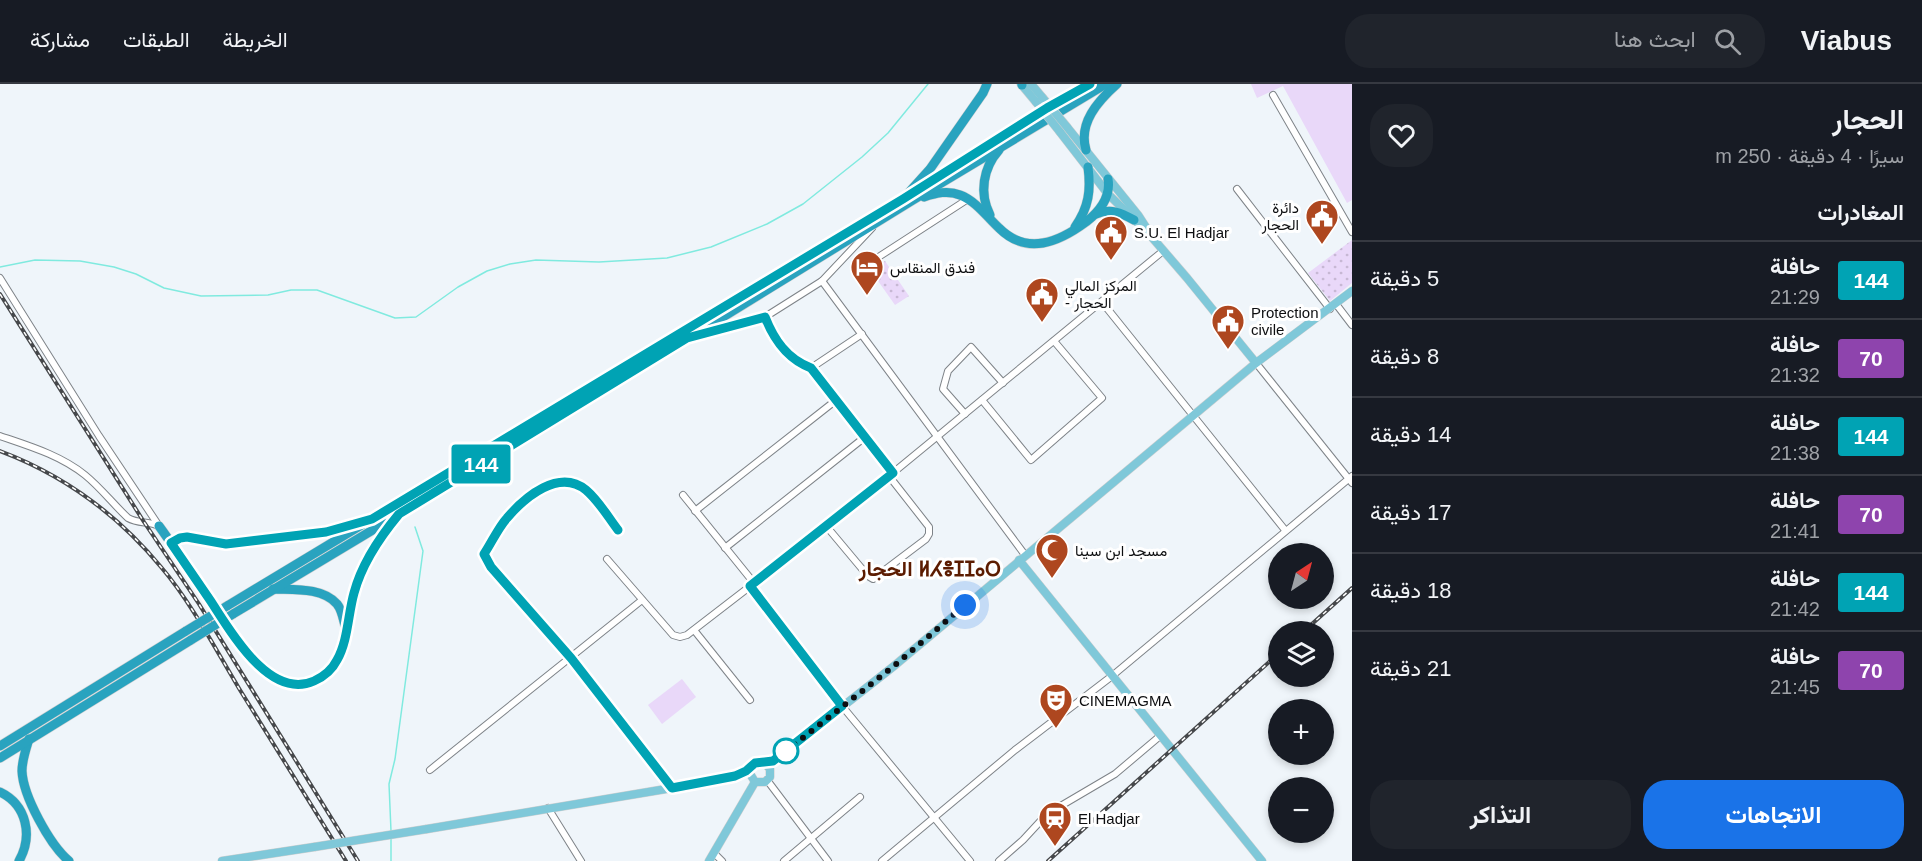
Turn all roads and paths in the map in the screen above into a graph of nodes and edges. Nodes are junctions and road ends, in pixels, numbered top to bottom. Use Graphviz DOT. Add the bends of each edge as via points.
graph roads {
  1 [pos="1024,84"];
  2 [pos="1090,84"];
  3 [pos="1106,84"];
  4 [pos="1117,84"];
  5 [pos="986,87"];
  6 [pos="1273,95"];
  7 [pos="1064,130"];
  8 [pos="1003,145"];
  9 [pos="1086,150"];
  10 [pos="1088,167"];
  11 [pos="1108,179"];
  12 [pos="1237,189"];
  13 [pos="1108,194"];
  14 [pos="908,199"];
  15 [pos="968,199"];
  16 [pos="1094,215"];
  17 [pos="1134,220"];
  18 [pos="879,221"];
  19 [pos="993,222"];
  20 [pos="1072,231"];
  21 [pos="1352,232"];
  22 [pos="1150,235"];
  23 [pos="1163,251"];
  24 [pos="880,256"];
  25 [pos="0,278"];
  26 [pos="822,281"];
  27 [pos="1352,291"];
  28 [pos="1102,302"];
  29 [pos="1333,307"];
  30 [pos="765,317"];
  31 [pos="1352,325"];
  32 [pos="862,334"];
  33 [pos="687,338"];
  34 [pos="1054,341"];
  35 [pos="1256,363"];
  36 [pos="811,368"];
  37 [pos="1003,383"];
  38 [pos="982,400"];
  39 [pos="835,401"];
  40 [pos="965,414"];
  41 [pos="1194,415"];
  42 [pos="0,436"];
  43 [pos="938,436"];
  44 [pos="864,437"];
  45 [pos="891,475"];
  46 [pos="1351,480"];
  47 [pos="683,495"];
  48 [pos="695,511"];
  49 [pos="399,514"];
  50 [pos="372,519"];
  51 [pos="159,526"];
  52 [pos="827,526"];
  53 [pos="618,530"];
  54 [pos="1285,530"];
  55 [pos="171,543"];
  56 [pos="725,548"];
  57 [pos="1022,557"];
  58 [pos="607,559"];
  59 [pos="752,585"];
  60 [pos="273,589"];
  61 [pos="642,600"];
  62 [pos="230,610"];
  63 [pos="346,629"];
  64 [pos="694,630"];
  65 [pos="571,658"];
  66 [pos="1112,676"];
  67 [pos="750,700"];
  68 [pos="842,706"];
  69 [pos="1160,736"];
  70 [pos="29,739"];
  71 [pos="0,746"];
  72 [pos="0,758"];
  73 [pos="768,766"];
  74 [pos="750,768"];
  75 [pos="430,771"];
  76 [pos="735,776"];
  77 [pos="754,780"];
  78 [pos="767,780"];
  79 [pos="672,788"];
  80 [pos="0,792"];
  81 [pos="860,797"];
  82 [pos="548,808"];
  83 [pos="935,816"];
  84 [pos="811,839"];
  85 [pos="714,853"];
  86 [pos="966,859"];
  87 [pos="19,861"];
  88 [pos="69,861"];
  89 [pos="222,861"];
  90 [pos="581,861"];
  91 [pos="709,861"];
  92 [pos="722,861"];
  93 [pos="784,861"];
  94 [pos="828,861"];
  95 [pos="882,861"];
  96 [pos="999,861"];
  97 [pos="1262,861"];
  1 -- 7 [label="main road, bridge"];
  2 -- 14 [label="highway"];
  3 -- 8 [label="highway"];
  4 -- 9 [label="highway" via="1089,117"];
  5 -- 14 [label="highway"];
  6 -- 21 [label="street"];
  7 -- 9 [label="main road"];
  7 -- 10 [label="main road"];
  8 -- 14 [label="highway"];
  8 -- 19 [label="highway" via="987,168 984,185 983,196"];
  9 -- 11 [label="main road"];
  10 -- 13 [label="main road"];
  10 -- 20 [label="highway" via="1089,200"];
  11 -- 13 [label="highway"];
  11 -- 22 [label="main road"];
  12 -- 29 [label="street"];
  13 -- 16 [label="highway"];
  13 -- 17 [label="main road"];
  14 -- 15 [label="highway" via="943,192"];
  14 -- 18 [label="highway"];
  14 -- 50 [label="highway"];
  15 -- 19 [label="highway"];
  15 -- 24 [label="street"];
  16 -- 17 [label="highway" via="1113,211"];
  16 -- 20 [label="highway"];
  17 -- 22 [label="main road"];
  18 -- 26 [label="street"];
  18 -- 33 [label="highway"];
  19 -- 20 [label="highway" via="1010,237 1031,244 1053,242"];
  22 -- 23 [label="main road"];
  23 -- 28 [label="street"];
  23 -- 35 [label="main road"];
  25 -- 51 [label="street"];
  26 -- 30 [label="street"];
  26 -- 32 [label="street"];
  27 -- 29 [label="main road"];
  28 -- 34 [label="street"];
  28 -- 41 [label="street"];
  29 -- 31 [label="street"];
  29 -- 35 [label="main road"];
  30 -- 33 [label="street"];
  30 -- 36 [label="street" via="781,348"];
  32 -- 36 [label="street"];
  32 -- 43 [label="street"];
  33 -- 49 [label="highway"];
  34 -- 37 [label="street"];
  34 -- 38 [label="street" via="1102,398 1031,460"];
  35 -- 41 [label="main road"];
  35 -- 46 [label="street"];
  36 -- 39 [label="street"];
  37 -- 38 [label="street"];
  37 -- 40 [label="street" via="971,347 948,371 943,389"];
  38 -- 40 [label="street"];
  39 -- 44 [label="street"];
  39 -- 48 [label="street"];
  40 -- 43 [label="street"];
  41 -- 54 [label="street"];
  41 -- 57 [label="main road"];
  42 -- 51 [label="street" via="72,466 128,518"];
  43 -- 45 [label="street"];
  43 -- 57 [label="street"];
  44 -- 45 [label="street"];
  44 -- 56 [label="street"];
  45 -- 52 [label="street"];
  45 -- 52 [label="street" via="928,527 926,539 873,579"];
  46 -- 54 [label="street"];
  47 -- 48 [label="street"];
  48 -- 56 [label="street"];
  49 -- 60 [label="highway"];
  49 -- 63 [label="highway" via="361,570"];
  50 -- 55 [label="highway" via="293,537 226,544 187,537"];
  50 -- 62 [label="highway"];
  51 -- 55 [label="highway"];
  52 -- 59 [label="street"];
  53 -- 65 [label="street" via="586,490 557,482 537,490 507,518 484,554 511,591"];
  54 -- 66 [label="street"];
  55 -- 63 [label="highway" via="244,651 275,677 290,684 306,684 321,677 338,660"];
  56 -- 59 [label="street"];
  57 -- 66 [label="main road"];
  57 -- 68 [label="main road"];
  58 -- 61 [label="street"];
  59 -- 64 [label="street"];
  59 -- 68 [label="street"];
  60 -- 62 [label="highway"];
  60 -- 63 [label="highway" via="316,592 327,597 336,603"];
  61 -- 64 [label="street" via="673,635 684,637"];
  61 -- 65 [label="street"];
  62 -- 70 [label="highway, bridge" via="191,639"];
  62 -- 71 [label="highway, bridge" via="186,631"];
  64 -- 67 [label="street"];
  65 -- 75 [label="street"];
  65 -- 79 [label="street"];
  66 -- 69 [label="main road"];
  66 -- 83 [label="street"];
  68 -- 73 [label="main road"];
  68 -- 83 [label="street"];
  69 -- 96 [label="street" via="1115,774 1047,814"];
  69 -- 97 [label="main road"];
  70 -- 72 [label="highway"];
  70 -- 88 [label="highway" via="22,762 23,783 41,824"];
  73 -- 74 [label="main road" via="755,763"];
  73 -- 78 [label="main road" via="771,773"];
  74 -- 76 [label="main road"];
  74 -- 77 [label="main road"];
  76 -- 77 [label="main road"];
  76 -- 79 [label="main road"];
  77 -- 78 [label="main road"];
  77 -- 85 [label="main road"];
  78 -- 84 [label="street"];
  79 -- 82 [label="main road"];
  80 -- 87 [label="highway" via="16,804 25,819 27,835"];
  81 -- 84 [label="street"];
  82 -- 89 [label="main road, bridge"];
  82 -- 90 [label="street"];
  83 -- 86 [label="street"];
  83 -- 95 [label="street"];
  84 -- 93 [label="street"];
  84 -- 94 [label="street"];
  85 -- 91 [label="main road"];
  85 -- 92 [label="street"];
}
